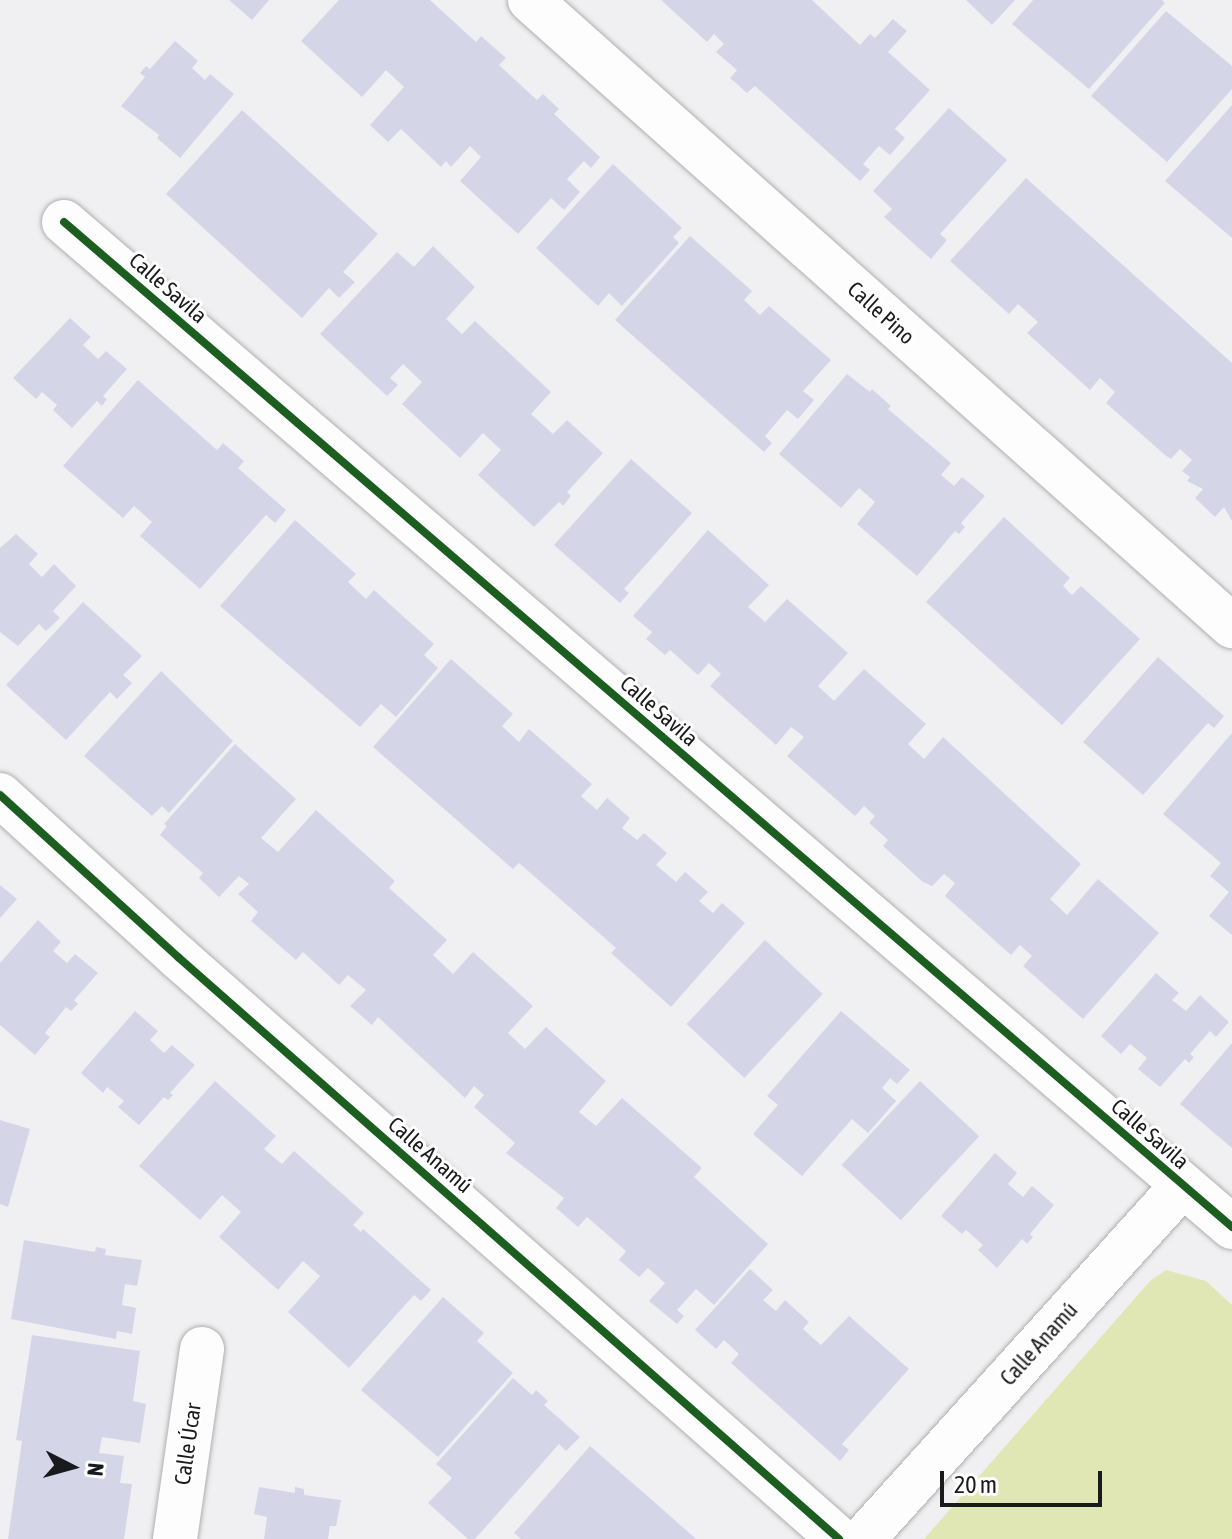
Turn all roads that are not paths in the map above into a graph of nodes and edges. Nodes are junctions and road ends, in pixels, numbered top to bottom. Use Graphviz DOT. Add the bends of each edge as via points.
graph roads {
  1 [pos="530,0"];
  2 [pos="64,222"];
  3 [pos="1232,626"];
  4 [pos="0,795"];
  5 [pos="1183,1185"];
  6 [pos="1232,1227"];
  7 [pos="202,1349"];
  8 [pos="175,1539"];
  9 [pos="839,1539"];
  10 [pos="863,1539"];
  1 -- 3 [label="street, Calle Pino"];
  2 -- 5 [label="street, Calle Savila"];
  4 -- 9 [label="street, Calle Anamú"];
  5 -- 6 [label="street, Calle Savila"];
  5 -- 10 [label="street, Calle Anamú"];
  7 -- 8 [label="street, Calle Úcar"];
}
